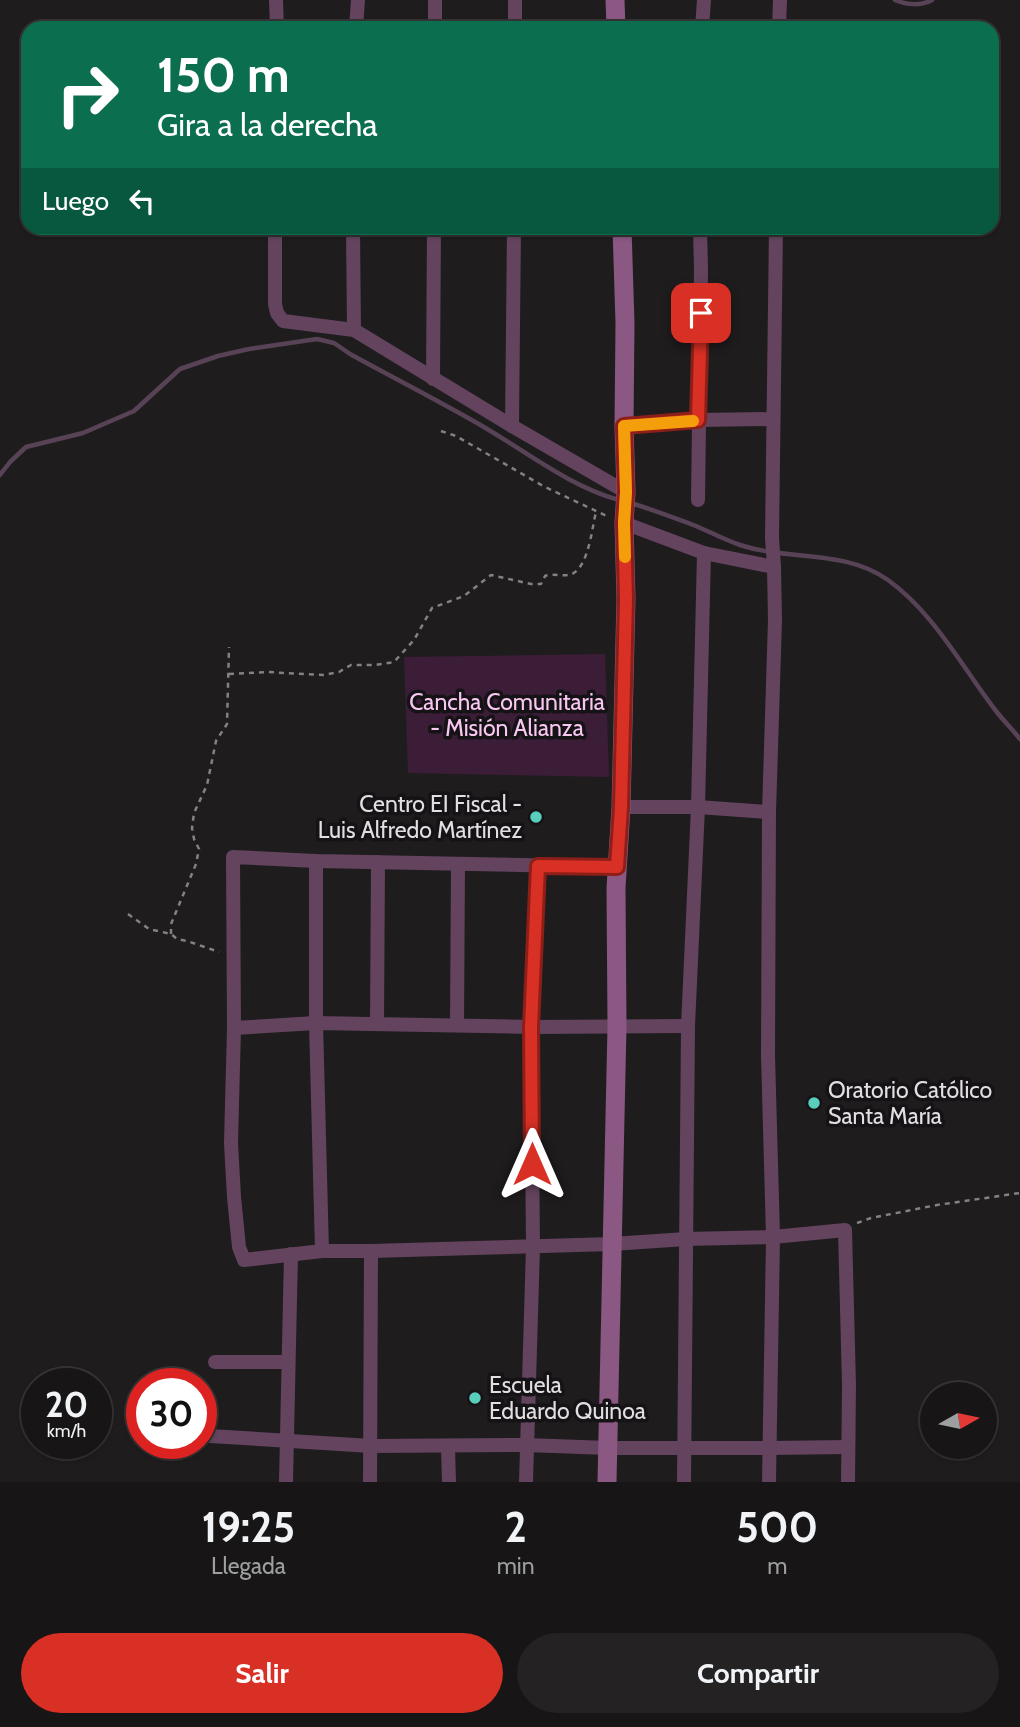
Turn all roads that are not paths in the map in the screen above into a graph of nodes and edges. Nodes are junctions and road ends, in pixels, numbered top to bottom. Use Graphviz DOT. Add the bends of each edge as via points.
graph roads {
  1 [pos="276,0"];
  2 [pos="358,0"];
  3 [pos="435,0"];
  4 [pos="515,0"];
  5 [pos="615,0"];
  6 [pos="704,0"];
  7 [pos="780,0"];
  8 [pos="276,21"];
  9 [pos="356,21"];
  10 [pos="435,21"];
  11 [pos="515,21"];
  12 [pos="616,21"];
  13 [pos="702,21"];
  14 [pos="779,21"];
  15 [pos="275,235"];
  16 [pos="353,235"];
  17 [pos="434,235"];
  18 [pos="514,235"];
  19 [pos="622,235"];
  20 [pos="700,235"];
  21 [pos="776,235"];
  22 [pos="354,330"];
  23 [pos="433,379"];
  24 [pos="773,419"];
  25 [pos="698,420"];
  26 [pos="512,426"];
  27 [pos="624,426"];
  28 [pos="626,492"];
  29 [pos="698,500"];
  30 [pos="624,523"];
  31 [pos="705,553"];
  32 [pos="774,567"];
  33 [pos="621,807"];
  34 [pos="698,807"];
  35 [pos="769,812"];
  36 [pos="316,861"];
  37 [pos="378,862"];
  38 [pos="457,864"];
  39 [pos="538,866"];
  40 [pos="617,867"];
  41 [pos="316,1023"];
  42 [pos="377,1024"];
  43 [pos="457,1025"];
  44 [pos="617,1026"];
  45 [pos="688,1026"];
  46 [pos="531,1027"];
  47 [pos="233,1028"];
  48 [pos="773,1237"];
  49 [pos="686,1239"];
  50 [pos="612,1244"];
  51 [pos="533,1247"];
  52 [pos="322,1251"];
  53 [pos="371,1251"];
  54 [pos="291,1254"];
  55 [pos="215,1362"];
  56 [pos="288,1362"];
  57 [pos="217,1436"];
  58 [pos="286,1441"];
  59 [pos="526,1445"];
  60 [pos="371,1446"];
  61 [pos="448,1447"];
  62 [pos="848,1447"];
  63 [pos="608,1448"];
  64 [pos="684,1448"];
  65 [pos="769,1448"];
  66 [pos="286,1482"];
  67 [pos="370,1482"];
  68 [pos="449,1482"];
  69 [pos="526,1482"];
  70 [pos="607,1482"];
  71 [pos="684,1482"];
  72 [pos="769,1482"];
  73 [pos="848,1482"];
  1 -- 8 [label="street"];
  2 -- 9 [label="street"];
  3 -- 10 [label="street"];
  4 -- 11 [label="street"];
  5 -- 12 [label="street"];
  6 -- 13 [label="street"];
  7 -- 14 [label="street"];
  15 -- 22 [label="street" via="276,313 283,321"];
  16 -- 22 [label="street"];
  17 -- 23 [label="street"];
  18 -- 26 [label="street"];
  19 -- 27 [label="street"];
  20 -- 25 [label="street"];
  21 -- 24 [label="street"];
  22 -- 23 [label="street"];
  23 -- 26 [label="street"];
  24 -- 25 [label="street"];
  24 -- 32 [label="street"];
  25 -- 27 [label="street"];
  25 -- 29 [label="street"];
  26 -- 28 [label="street"];
  27 -- 28 [label="street"];
  28 -- 30 [label="street"];
  30 -- 31 [label="street"];
  30 -- 33 [label="street"];
  31 -- 32 [label="street"];
  31 -- 34 [label="street"];
  32 -- 35 [label="street"];
  33 -- 34 [label="street"];
  33 -- 40 [label="street"];
  34 -- 35 [label="street"];
  34 -- 45 [label="street"];
  35 -- 48 [label="street"];
  36 -- 37 [label="street"];
  36 -- 41 [label="street"];
  36 -- 47 [label="street" via="233,857"];
  37 -- 38 [label="street"];
  37 -- 42 [label="street"];
  38 -- 39 [label="street"];
  38 -- 43 [label="street"];
  39 -- 40 [label="street"];
  39 -- 46 [label="street"];
  40 -- 44 [label="street"];
  41 -- 42 [label="street"];
  41 -- 47 [label="street"];
  41 -- 52 [label="street"];
  42 -- 43 [label="street"];
  43 -- 46 [label="street"];
  44 -- 45 [label="street"];
  44 -- 46 [label="street"];
  44 -- 50 [label="street"];
  45 -- 49 [label="street"];
  46 -- 51 [label="street"];
  47 -- 54 [label="street" via="231,1143 239,1247 244,1260"];
  48 -- 49 [label="street"];
  48 -- 62 [label="street" via="845,1230"];
  48 -- 65 [label="street"];
  49 -- 50 [label="street"];
  49 -- 64 [label="street"];
  50 -- 51 [label="street"];
  50 -- 63 [label="street"];
  51 -- 53 [label="street"];
  51 -- 59 [label="street"];
  52 -- 53 [label="street"];
  52 -- 54 [label="street"];
  53 -- 60 [label="street"];
  54 -- 56 [label="street"];
  55 -- 56 [label="street"];
  56 -- 58 [label="street"];
  57 -- 58 [label="street"];
  58 -- 60 [label="street"];
  58 -- 66 [label="street"];
  59 -- 61 [label="street"];
  59 -- 63 [label="street"];
  59 -- 69 [label="street"];
  60 -- 61 [label="street"];
  60 -- 67 [label="street"];
  61 -- 68 [label="street"];
  62 -- 65 [label="street"];
  62 -- 73 [label="street"];
  63 -- 64 [label="street"];
  63 -- 70 [label="street"];
  64 -- 65 [label="street"];
  64 -- 71 [label="street"];
  65 -- 72 [label="street"];
}
